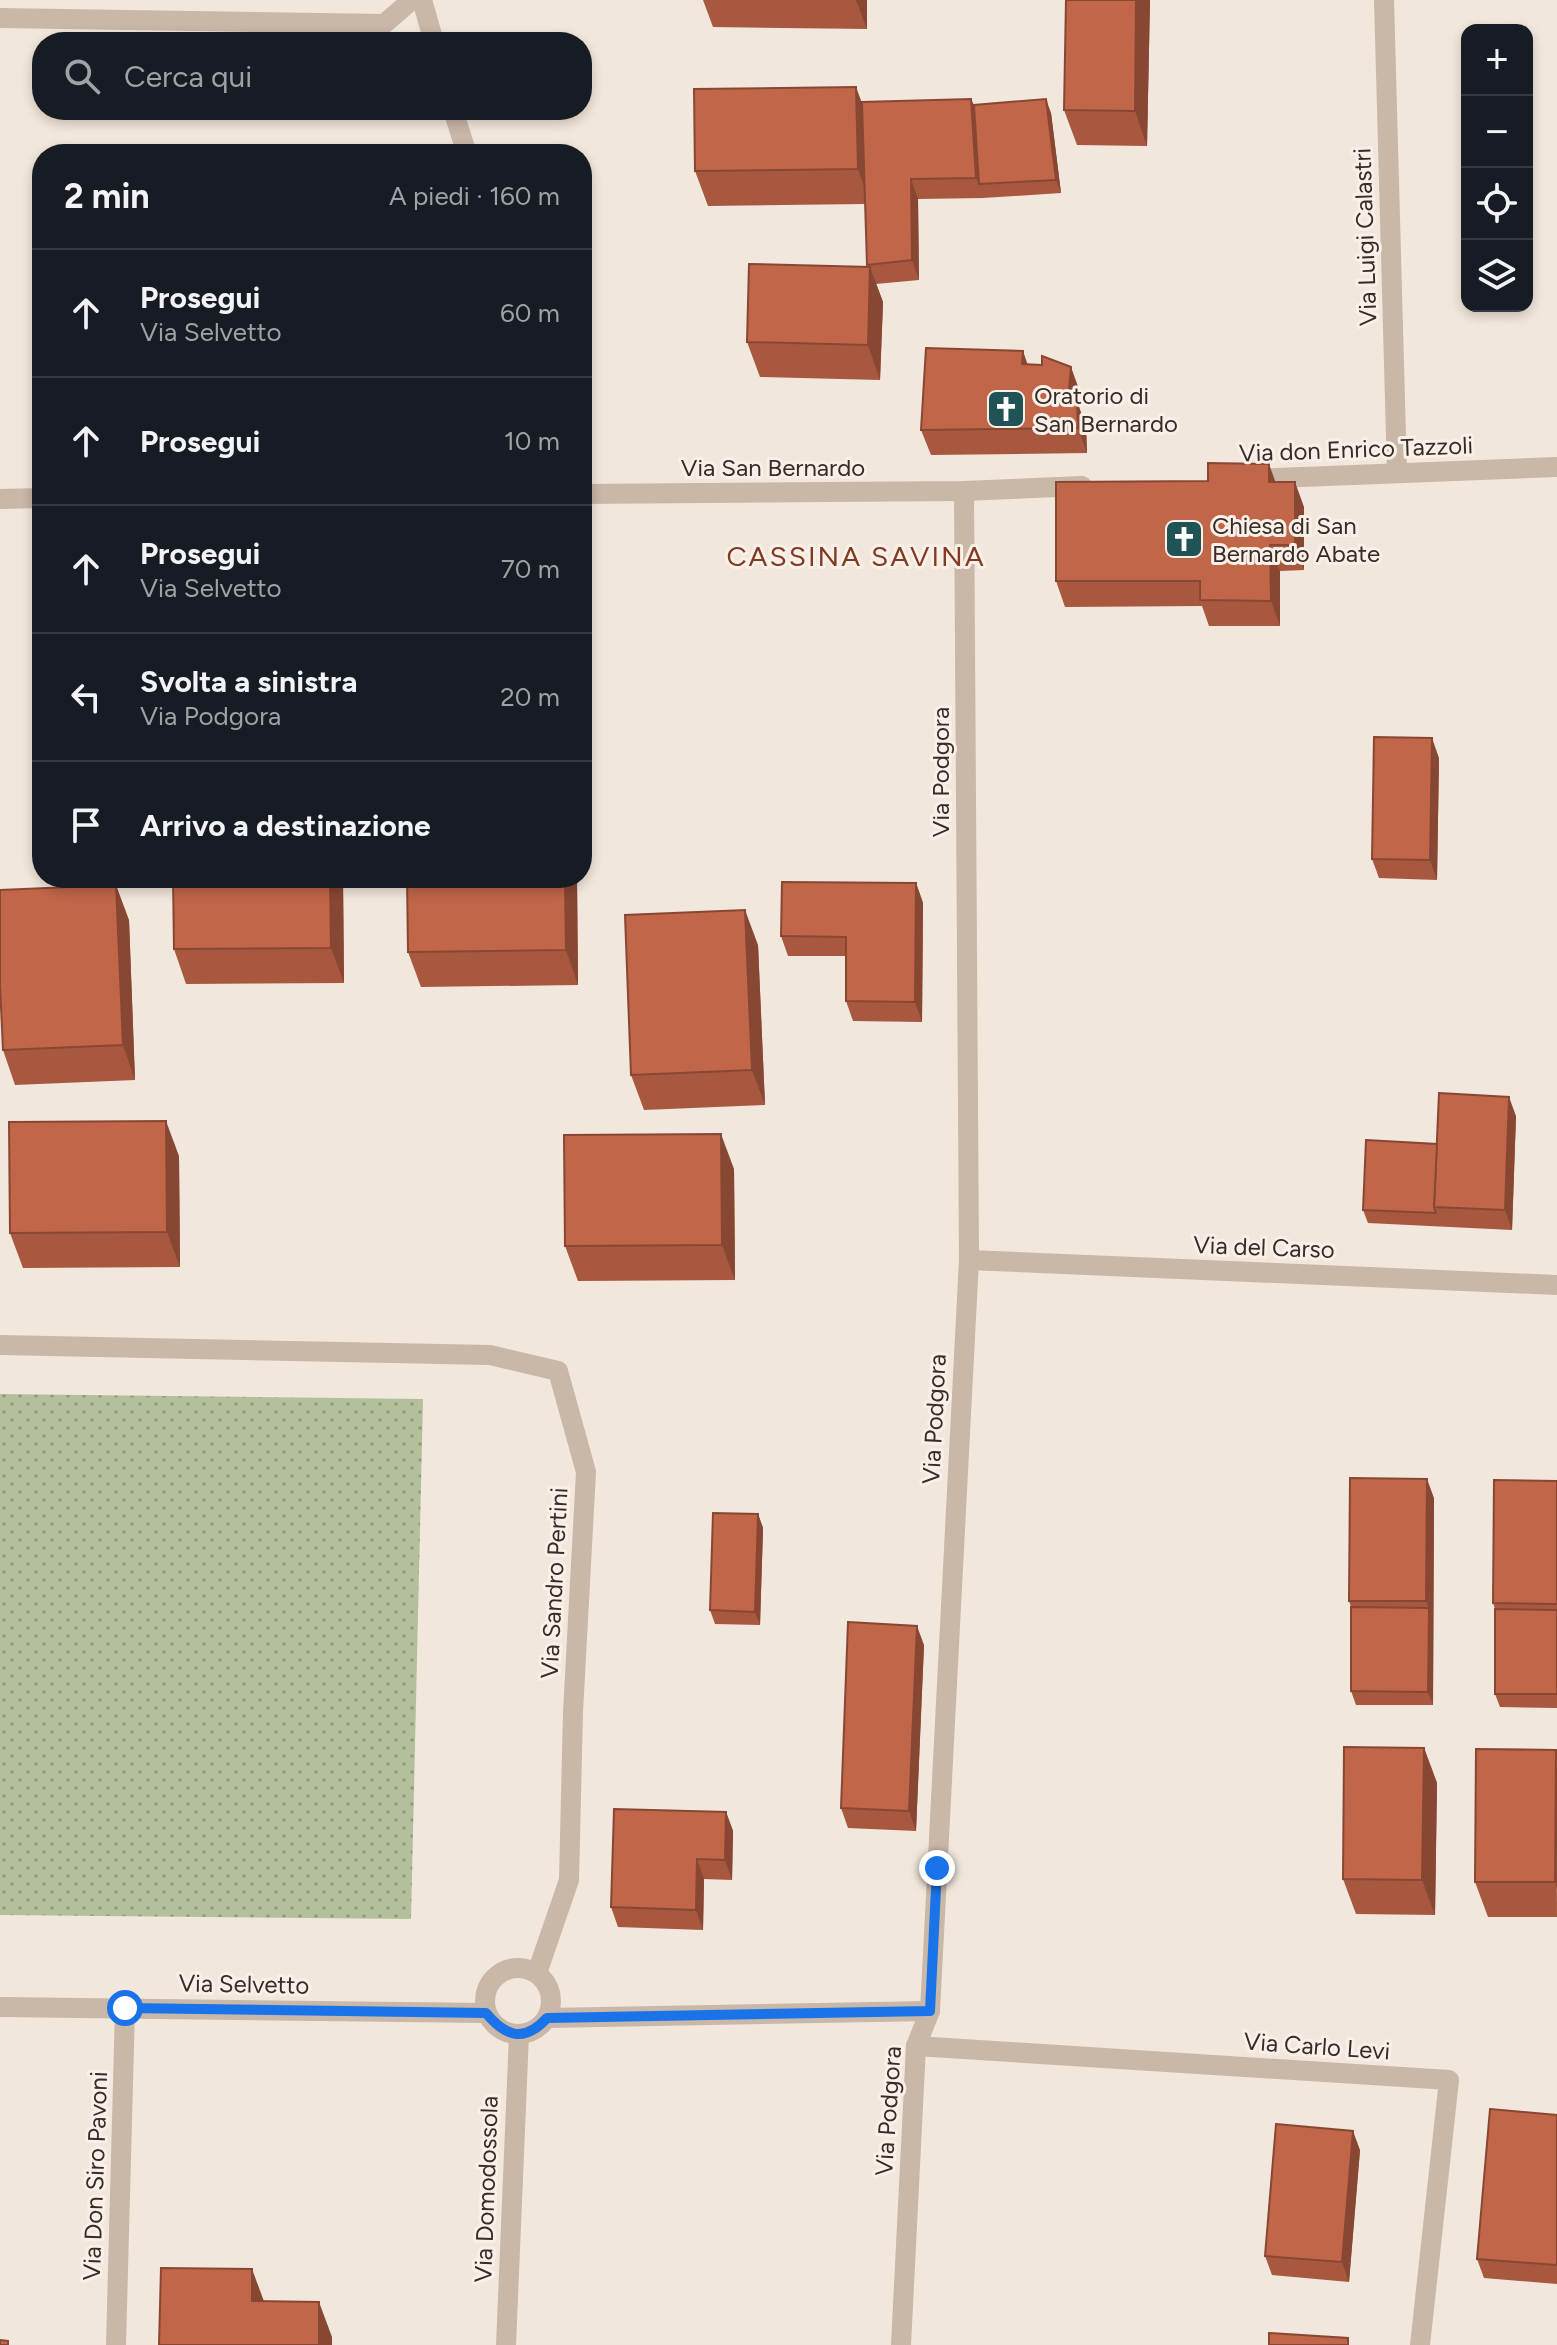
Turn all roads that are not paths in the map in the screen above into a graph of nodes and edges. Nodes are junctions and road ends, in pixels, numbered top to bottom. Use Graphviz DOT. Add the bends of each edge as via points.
graph roads {
  1 [pos="412,0"];
  2 [pos="422,0"];
  3 [pos="1384,0"];
  4 [pos="0,18"];
  5 [pos="431,32"];
  6 [pos="456,120"];
  7 [pos="464,144"];
  8 [pos="1557,467"];
  9 [pos="1397,473"];
  10 [pos="1227,480"];
  11 [pos="1104,485"];
  12 [pos="964,491"];
  13 [pos="592,494"];
  14 [pos="32,498"];
  15 [pos="0,499"];
  16 [pos="969,1260"];
  17 [pos="1557,1285"];
  18 [pos="0,1345"];
  19 [pos="537,1973"];
  20 [pos="0,2007"];
  21 [pos="125,2008"];
  22 [pos="930,2011"];
  23 [pos="486,2013"];
  24 [pos="547,2018"];
  25 [pos="519,2034"];
  26 [pos="916,2046"];
  27 [pos="116,2345"];
  28 [pos="506,2345"];
  29 [pos="901,2345"];
  30 [pos="1420,2345"];
  1 -- 4 [label="street" via="384,24"];
  2 -- 5 [label="street"];
  3 -- 9 [label="street, Via Luigi Calastri"];
  6 -- 7 [label="street"];
  8 -- 9 [label="street, Via don Enrico Tazzoli"];
  9 -- 10 [label="street, Via don Enrico Tazzoli"];
  11 -- 12 [label="street"];
  12 -- 13 [label="street, Via San Bernardo"];
  12 -- 16 [label="street, Via Podgora"];
  14 -- 15 [label="street"];
  16 -- 17 [label="street, Via del Carso"];
  16 -- 22 [label="street, Via Podgora"];
  18 -- 19 [label="street, Via Sandro Pertini" via="490,1355 558,1371 586,1472 569,1880"];
  19 -- 23 [label="street" via="516,1967 497,1974 485,1992"];
  19 -- 24 [label="street" via="550,1990"];
  20 -- 21 [label="street, Via Selvetto"];
  21 -- 23 [label="street, Via Selvetto"];
  21 -- 27 [label="street, Via Don Siro Pavoni"];
  22 -- 24 [label="street"];
  22 -- 26 [label="street, Via Podgora"];
  23 -- 25 [label="street" via="499,2029"];
  24 -- 25 [label="street"];
  25 -- 28 [label="street, Via Domodossola"];
  26 -- 29 [label="street, Via Podgora"];
  26 -- 30 [label="street, Via Carlo Levi" via="1449,2080"];
}
